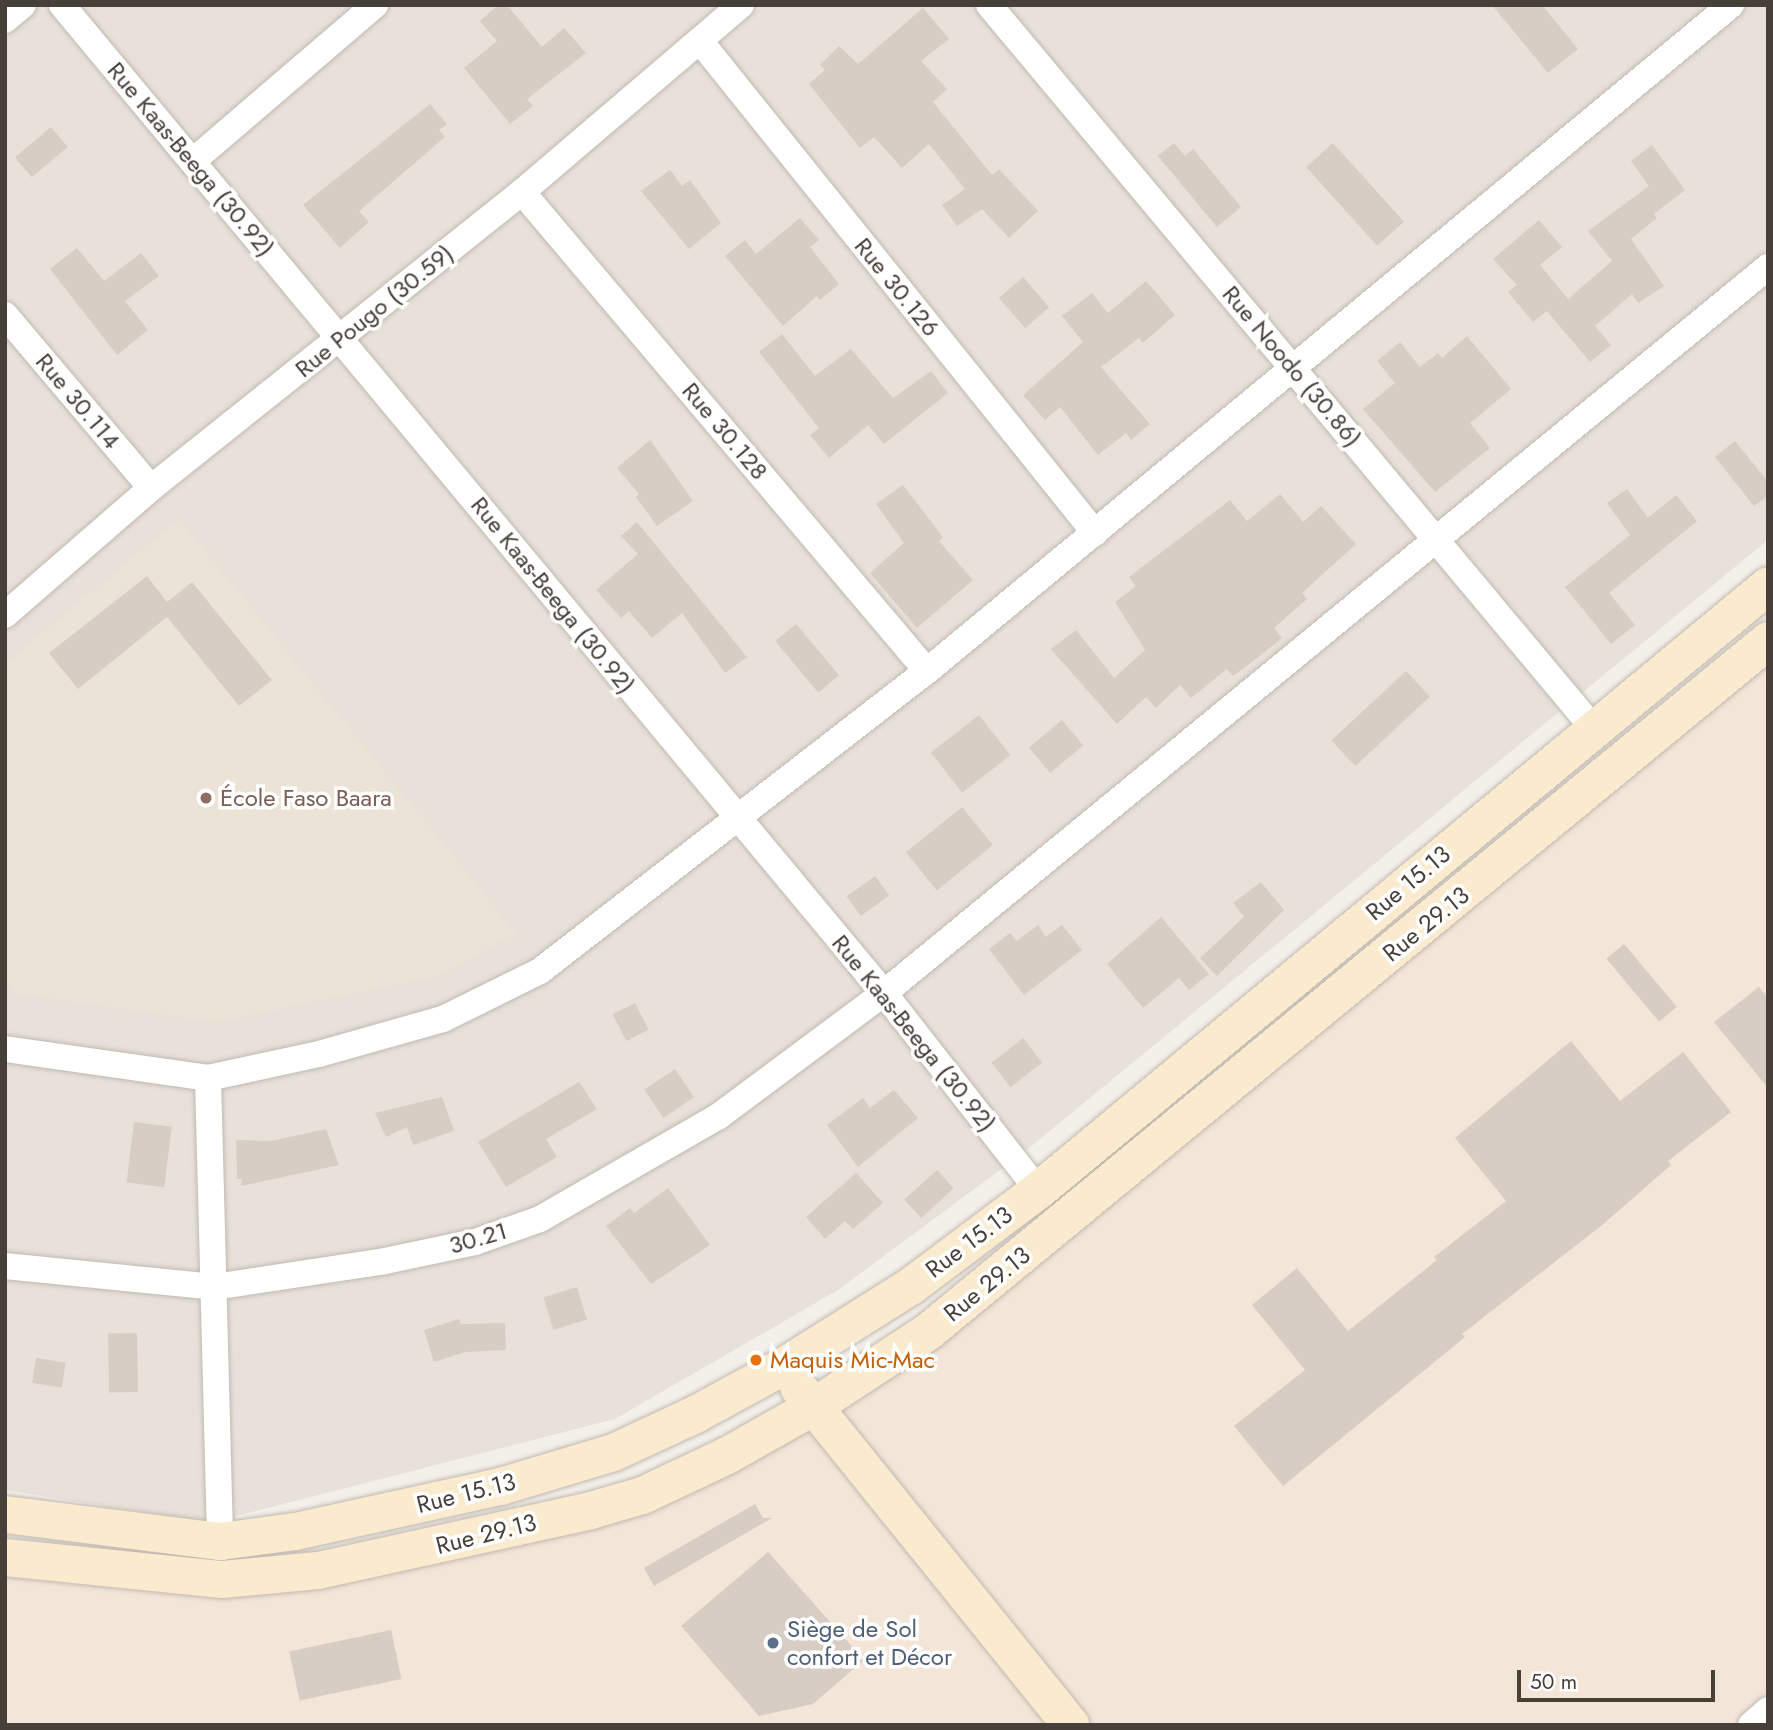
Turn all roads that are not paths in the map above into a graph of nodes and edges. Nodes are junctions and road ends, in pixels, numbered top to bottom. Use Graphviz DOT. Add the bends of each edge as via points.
graph roads {
  1 [pos="23,5"];
  2 [pos="62,5"];
  3 [pos="375,5"];
  4 [pos="741,5"];
  5 [pos="989,5"];
  6 [pos="1731,5"];
  7 [pos="5,20"];
  8 [pos="700,41"];
  9 [pos="193,161"];
  10 [pos="522,192"];
  11 [pos="1768,267"];
  12 [pos="5,315"];
  13 [pos="341,338"];
  14 [pos="1294,368"];
  15 [pos="151,488"];
  16 [pos="1095,533"];
  17 [pos="1437,539"];
  18 [pos="1768,585"];
  19 [pos="5,615"];
  20 [pos="1768,640"];
  21 [pos="927,671"];
  22 [pos="1593,729"];
  23 [pos="739,821"];
  24 [pos="884,993"];
  25 [pos="5,1049"];
  26 [pos="208,1078"];
  27 [pos="1038,1191"];
  28 [pos="5,1266"];
  29 [pos="214,1287"];
  30 [pos="783,1366"];
  31 [pos="812,1407"];
  32 [pos="5,1514"];
  33 [pos="220,1541"];
  34 [pos="5,1557"];
  35 [pos="1768,1710"];
  36 [pos="1071,1725"];
  37 [pos="1751,1725"];
  1 -- 7 [label="street"];
  2 -- 9 [label="street, Rue Kaas-Beega (30.92)"];
  3 -- 9 [label="street"];
  4 -- 8 [label="street, Rue Pougo (30.59)"];
  5 -- 14 [label="street, Rue Noodo (30.86)"];
  6 -- 14 [label="street"];
  8 -- 10 [label="street, Rue Pougo (30.59)"];
  8 -- 16 [label="street, Rue 30.126"];
  9 -- 13 [label="street, Rue Kaas-Beega (30.92)"];
  10 -- 13 [label="street, Rue Pougo (30.59)"];
  10 -- 21 [label="street, Rue 30.128"];
  11 -- 17 [label="street, 30.21"];
  12 -- 15 [label="street, Rue 30.114"];
  13 -- 15 [label="street, Rue Pougo (30.59)"];
  13 -- 23 [label="street, Rue Kaas-Beega (30.92)"];
  14 -- 16 [label="street"];
  14 -- 17 [label="street, Rue Noodo (30.86)"];
  15 -- 19 [label="street, Rue Pougo (30.59)"];
  16 -- 21 [label="street"];
  17 -- 22 [label="street, Rue Noodo (30.86)"];
  17 -- 24 [label="street, 30.21"];
  18 -- 22 [label="main road, Rue 15.13"];
  20 -- 31 [label="main road, Rue 29.13" via="948,1315"];
  21 -- 23 [label="street"];
  22 -- 27 [label="main road, Rue 15.13"];
  23 -- 24 [label="street, Rue Kaas-Beega (30.92)"];
  23 -- 26 [label="street" via="540,971 443,1018 318,1054"];
  24 -- 27 [label="street, Rue Kaas-Beega (30.92)"];
  24 -- 29 [label="street, 30.21 / 30.21" via="719,1116 540,1219 475,1242 385,1261"];
  25 -- 26 [label="street"];
  26 -- 29 [label="street"];
  27 -- 30 [label="main road, Rue 15.13" via="910,1286"];
  28 -- 29 [label="street, 30.21 / 30.21"];
  29 -- 33 [label="street"];
  30 -- 31 [label="main road"];
  30 -- 33 [label="main road, Rue 15.13" via="613,1452 376,1515"];
  31 -- 34 [label="main road, Rue 29.13" via="725,1456 642,1495 425,1549 318,1570 222,1580"];
  31 -- 36 [label="main road"];
  32 -- 33 [label="main road, Rue 15.13"];
  35 -- 37 [label="street"];
}
